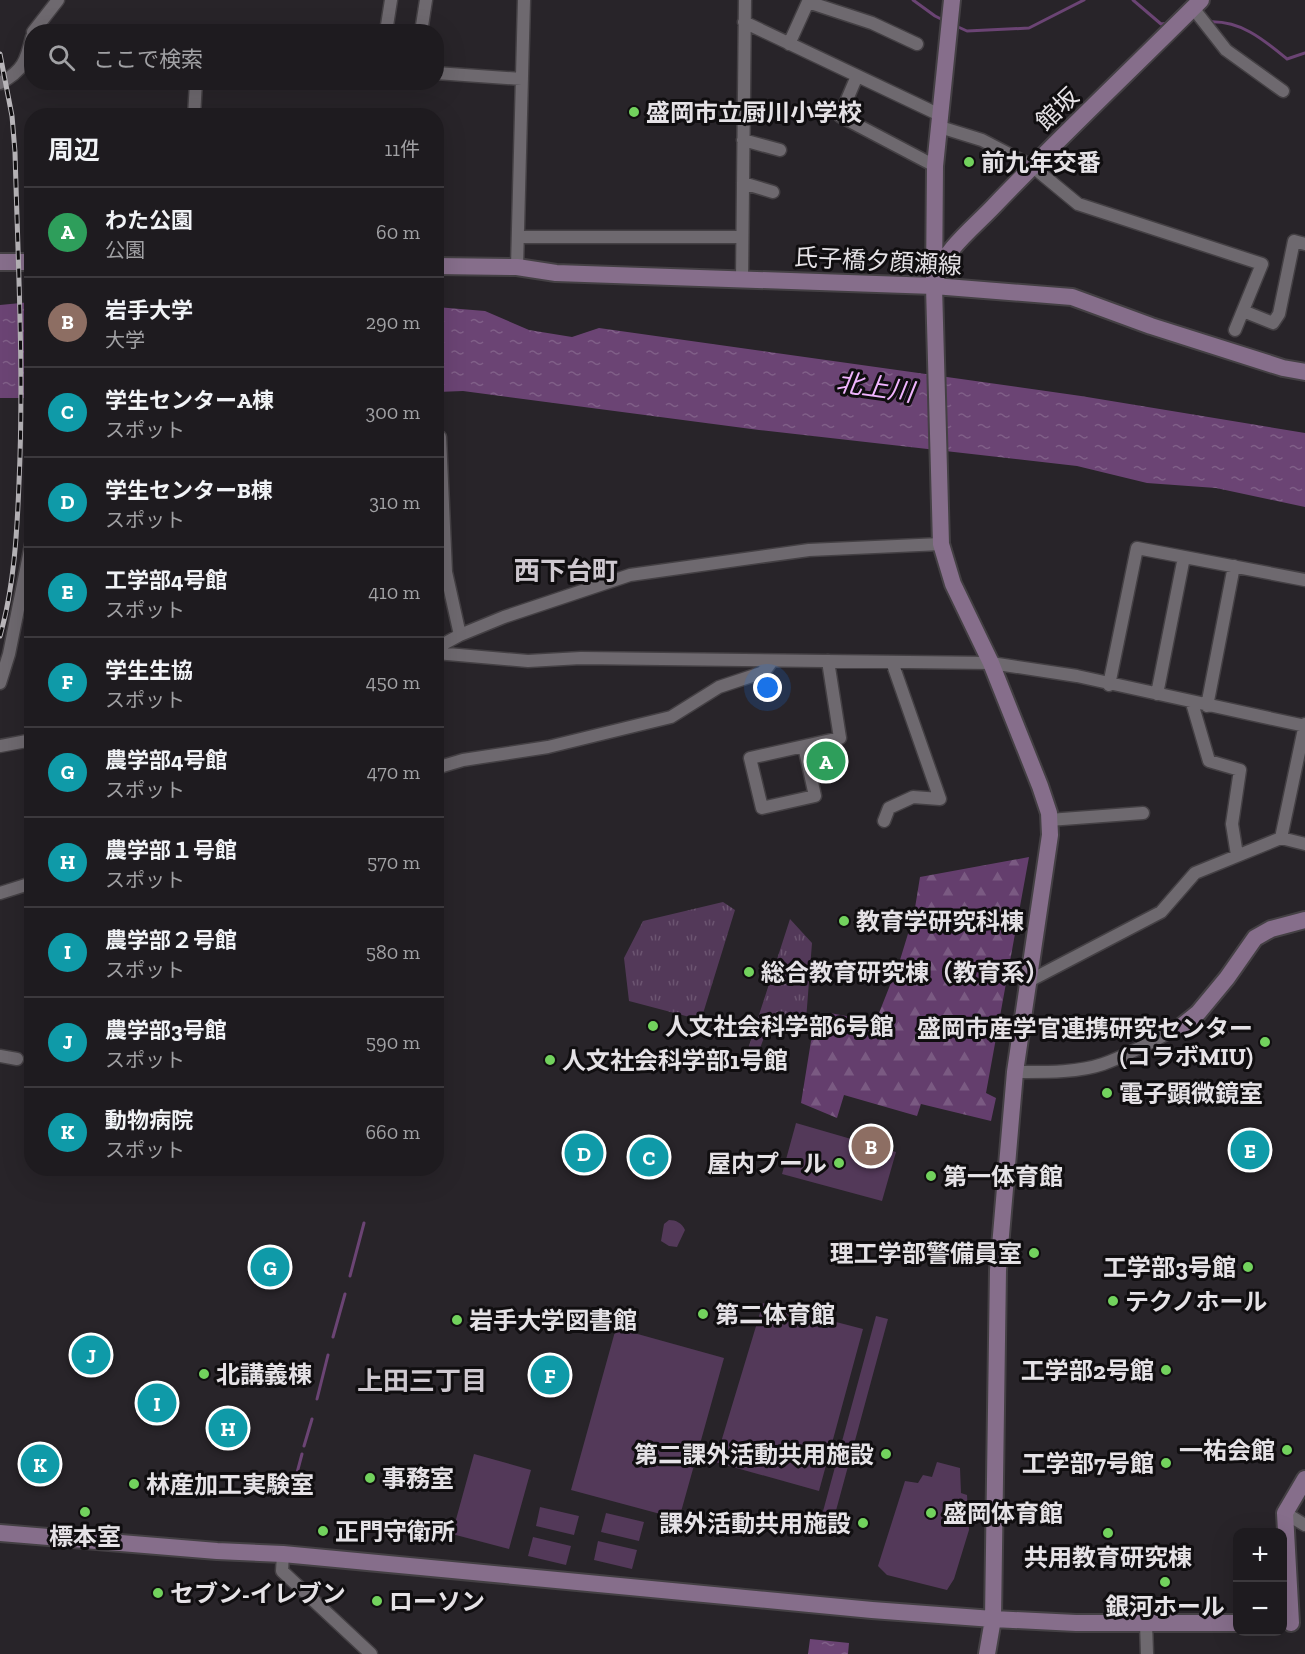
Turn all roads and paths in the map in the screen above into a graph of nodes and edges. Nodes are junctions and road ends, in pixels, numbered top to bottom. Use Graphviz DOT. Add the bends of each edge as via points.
graph roads {
  1 [pos="58,0"];
  2 [pos="391,0"];
  3 [pos="426,0"];
  4 [pos="524,0"];
  5 [pos="744,0"];
  6 [pos="1193,8"];
  7 [pos="950,15"];
  8 [pos="744,22"];
  9 [pos="39,24"];
  10 [pos="387,24"];
  11 [pos="422,24"];
  12 [pos="789,44"];
  13 [pos="916,44"];
  14 [pos="24,64"];
  15 [pos="444,74"];
  16 [pos="857,76"];
  17 [pos="522,79"];
  18 [pos="0,83"];
  19 [pos="196,90"];
  20 [pos="1283,91"];
  21 [pos="194,108"];
  22 [pos="941,121"];
  23 [pos="743,140"];
  24 [pos="780,150"];
  25 [pos="935,166"];
  26 [pos="1032,166"];
  27 [pos="743,183"];
  28 [pos="773,192"];
  29 [pos="518,237"];
  30 [pos="742,237"];
  31 [pos="1305,244"];
  32 [pos="0,262"];
  33 [pos="24,262"];
  34 [pos="444,266"];
  35 [pos="517,267"];
  36 [pos="742,279"];
  37 [pos="934,286"];
  38 [pos="1243,311"];
  39 [pos="1235,330"];
  40 [pos="1305,372"];
  41 [pos="444,527"];
  42 [pos="941,544"];
  43 [pos="1184,557"];
  44 [pos="1234,566"];
  45 [pos="24,580"];
  46 [pos="1305,580"];
  47 [pos="460,635"];
  48 [pos="444,644"];
  49 [pos="444,655"];
  50 [pos="772,661"];
  51 [pos="828,661"];
  52 [pos="892,662"];
  53 [pos="991,663"];
  54 [pos="0,683"];
  55 [pos="1109,685"];
  56 [pos="1156,694"];
  57 [pos="1192,703"];
  58 [pos="1207,706"];
  59 [pos="1305,726"];
  60 [pos="24,742"];
  61 [pos="0,746"];
  62 [pos="804,746"];
  63 [pos="444,766"];
  64 [pos="1143,813"];
  65 [pos="1049,820"];
  66 [pos="884,821"];
  67 [pos="1281,838"];
  68 [pos="1305,844"];
  69 [pos="1237,855"];
  70 [pos="24,886"];
  71 [pos="0,893"];
  72 [pos="1305,920"];
  73 [pos="1029,981"];
  74 [pos="1183,1025"];
  75 [pos="0,1056"];
  76 [pos="16,1059"];
  77 [pos="1015,1072"];
  78 [pos="1305,1479"];
  79 [pos="1284,1513"];
  80 [pos="1305,1525"];
  81 [pos="0,1533"];
  82 [pos="283,1554"];
  83 [pos="993,1619"];
  84 [pos="1146,1623"];
  85 [pos="1233,1623"];
  86 [pos="1293,1623"];
  87 [pos="371,1654"];
  88 [pos="987,1654"];
  89 [pos="1147,1654"];
  1 -- 9 [label="street"];
  2 -- 10 [label="street"];
  3 -- 11 [label="street"];
  4 -- 17 [label="street"];
  5 -- 8 [label="street"];
  6 -- 20 [label="street" via="1226,50"];
  6 -- 26 [label="street, 館坂"];
  7 -- 22 [label="street"];
  8 -- 12 [label="street"];
  8 -- 23 [label="street"];
  12 -- 13 [label="street" via="808,2 872,23"];
  12 -- 16 [label="street"];
  14 -- 18 [label="street"];
  15 -- 17 [label="street"];
  16 -- 22 [label="street"];
  16 -- 25 [label="street" via="840,116"];
  17 -- 29 [label="street"];
  19 -- 21 [label="street"];
  22 -- 25 [label="street"];
  22 -- 26 [label="street"];
  23 -- 24 [label="street"];
  23 -- 27 [label="street"];
  25 -- 37 [label="street"];
  26 -- 37 [label="street, 館坂" via="951,251 938,270"];
  26 -- 38 [label="street" via="1078,204 1262,264"];
  27 -- 28 [label="street"];
  27 -- 30 [label="street"];
  29 -- 30 [label="street"];
  29 -- 35 [label="street"];
  30 -- 36 [label="street"];
  31 -- 38 [label="street" via="1294,241 1273,322"];
  32 -- 33 [label="street"];
  34 -- 35 [label="street, 氏子橋夕顔瀬線"];
  35 -- 36 [label="street, 氏子橋夕顔瀬線" via="556,273"];
  36 -- 37 [label="street, 氏子橋夕顔瀬線"];
  37 -- 40 [label="street, 氏子橋夕顔瀬線" via="1072,297 1282,368"];
  37 -- 42 [label="street"];
  38 -- 39 [label="street"];
  41 -- 47 [label="street" via="446,572"];
  42 -- 47 [label="street" via="809,550 630,575"];
  42 -- 53 [label="street" via="953,584"];
  43 -- 44 [label="street"];
  43 -- 55 [label="street" via="1137,548"];
  43 -- 56 [label="street"];
  44 -- 46 [label="street"];
  44 -- 58 [label="street"];
  45 -- 54 [label="street"];
  47 -- 48 [label="street"];
  49 -- 50 [label="street" via="528,661"];
  50 -- 51 [label="street"];
  50 -- 63 [label="street" via="761,673 718,687 671,717 548,747"];
  51 -- 52 [label="street"];
  51 -- 62 [label="street" via="840,738"];
  52 -- 53 [label="street"];
  52 -- 66 [label="street" via="940,799 913,797 889,808"];
  53 -- 55 [label="street"];
  53 -- 65 [label="street" via="1040,786"];
  55 -- 56 [label="street"];
  56 -- 57 [label="street"];
  57 -- 58 [label="street"];
  57 -- 69 [label="street" via="1209,762 1240,770 1232,824"];
  58 -- 59 [label="street"];
  59 -- 67 [label="street"];
  60 -- 61 [label="street"];
  62 -- 62 [label="street" via="750,758 762,808 815,796"];
  64 -- 65 [label="street"];
  65 -- 73 [label="street"];
  67 -- 68 [label="street"];
  67 -- 69 [label="street"];
  69 -- 73 [label="street" via="1195,873 1161,912"];
  70 -- 71 [label="street"];
  72 -- 74 [label="street" via="1271,929 1255,938 1197,1014"];
  73 -- 77 [label="street"];
  74 -- 77 [label="street" via="1101,1065"];
  75 -- 76 [label="street"];
  77 -- 83 [label="street" via="998,1270"];
  78 -- 79 [label="street"];
  79 -- 80 [label="street"];
  79 -- 86 [label="street"];
  81 -- 82 [label="street"];
  82 -- 83 [label="street"];
  82 -- 87 [label="street" via="282,1571"];
  83 -- 84 [label="street"];
  83 -- 88 [label="street"];
  84 -- 85 [label="street"];
  84 -- 89 [label="street"];
}
